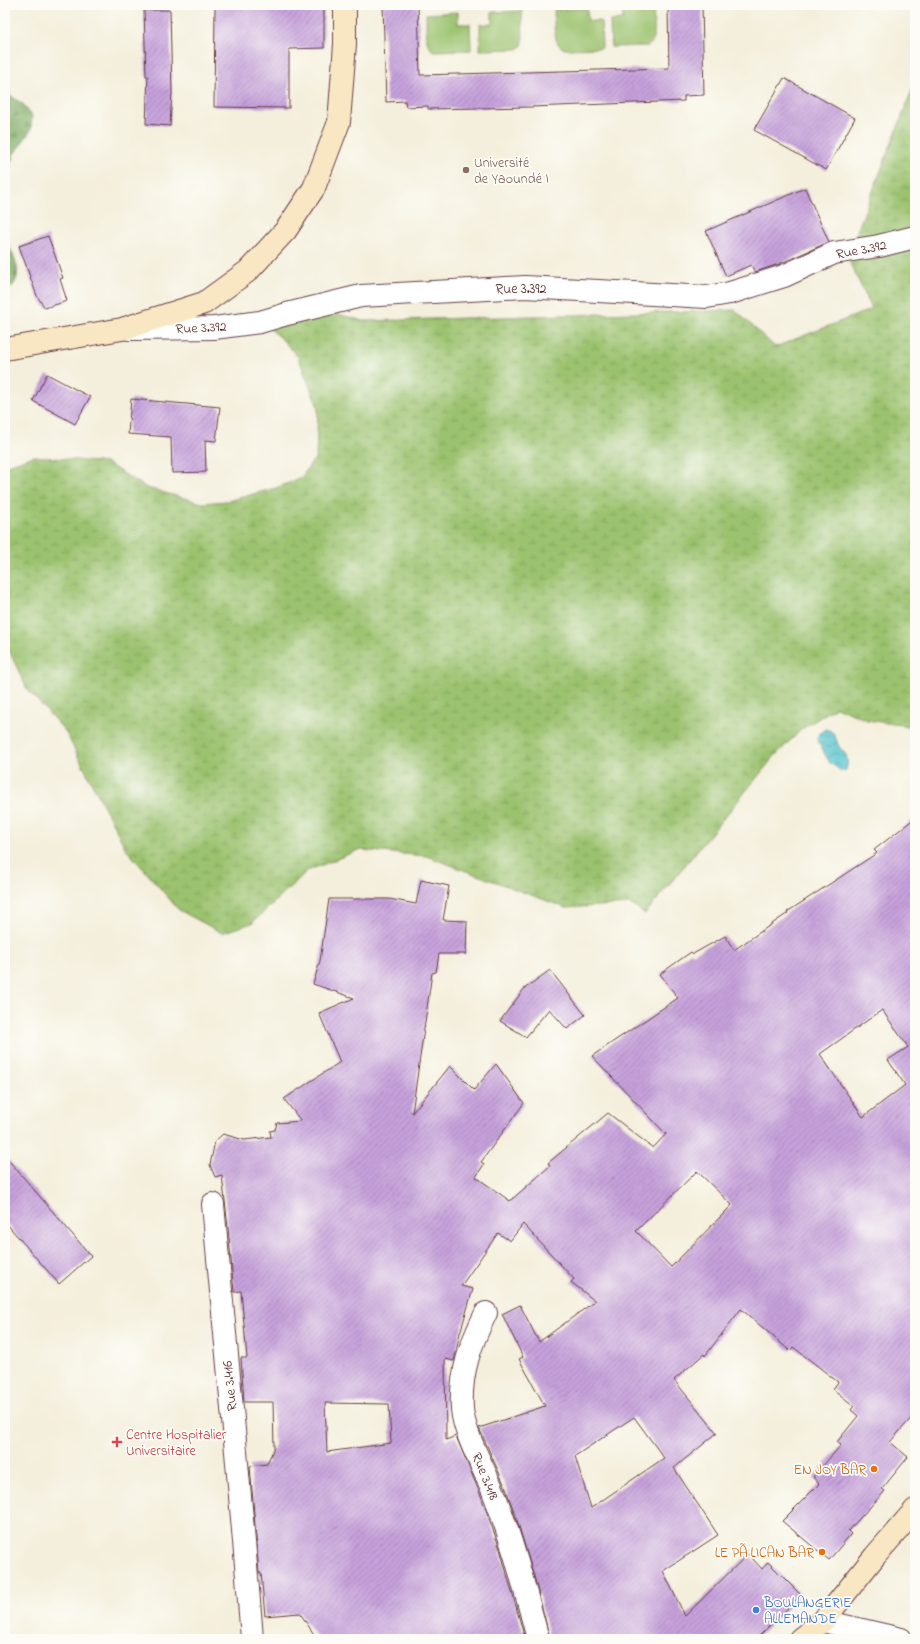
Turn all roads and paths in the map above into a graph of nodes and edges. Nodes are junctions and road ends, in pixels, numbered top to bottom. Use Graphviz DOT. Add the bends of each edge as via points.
graph roads {
  1 [pos="345,5"];
  2 [pos="915,237"];
  3 [pos="122,329"];
  4 [pos="5,349"];
  5 [pos="213,1204"];
  6 [pos="486,1314"];
  7 [pos="915,1510"];
  8 [pos="823,1621"];
  9 [pos="252,1639"];
  10 [pos="538,1639"];
  11 [pos="800,1639"];
  12 [pos="901,1639"];
  1 -- 3 [label="street" via="339,122 314,188 286,230 248,271 204,303"];
  2 -- 3 [label="street, Rue 3.392" via="834,253 784,276 730,293 707,297 517,287 361,296 260,322 214,328"];
  3 -- 4 [label="street"];
  5 -- 9 [label="street, Rue 3.416" via="243,1512"];
  6 -- 10 [label="street, Rue 3.418" via="472,1341 462,1380 462,1411 469,1435 494,1492 523,1578"];
  7 -- 8 [label="street" via="874,1556"];
  8 -- 11 [label="street"];
  8 -- 12 [label="street"];
}
